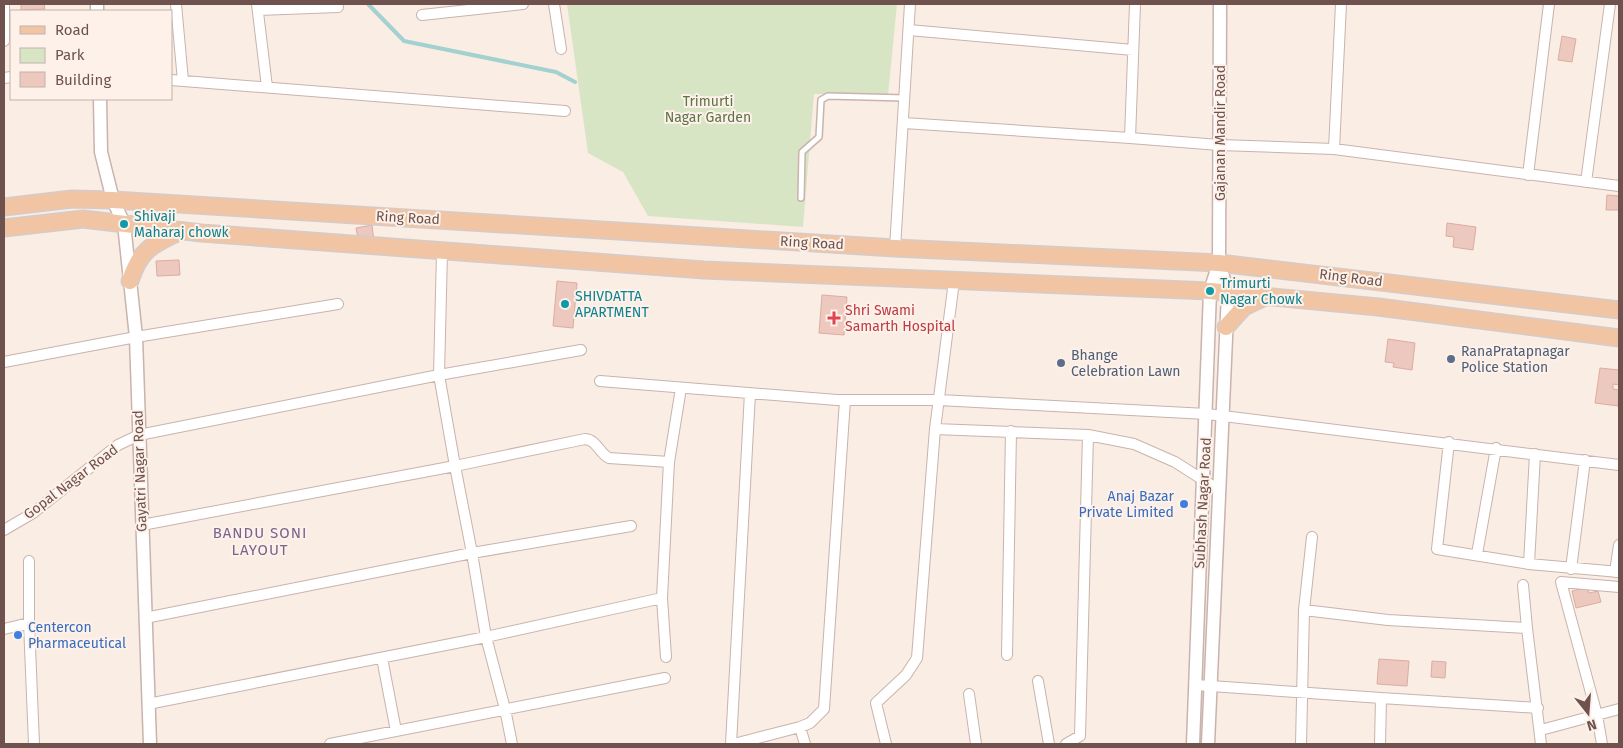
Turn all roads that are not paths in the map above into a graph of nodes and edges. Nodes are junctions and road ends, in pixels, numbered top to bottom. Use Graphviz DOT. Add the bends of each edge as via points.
graph roads {
  1 [pos="4,4"];
  2 [pos="176,4"];
  3 [pos="523,4"];
  4 [pos="554,4"];
  5 [pos="910,4"];
  6 [pos="1135,4"];
  7 [pos="1220,4"];
  8 [pos="1341,4"];
  9 [pos="1549,4"];
  10 [pos="1610,4"];
  11 [pos="338,6"];
  12 [pos="257,7"];
  13 [pos="422,15"];
  14 [pos="910,30"];
  15 [pos="4,41"];
  16 [pos="561,49"];
  17 [pos="1133,50"];
  18 [pos="172,80"];
  19 [pos="183,81"];
  20 [pos="267,87"];
  21 [pos="905,98"];
  22 [pos="100,100"];
  23 [pos="565,111"];
  24 [pos="904,123"];
  25 [pos="1130,138"];
  26 [pos="1219,145"];
  27 [pos="1334,149"];
  28 [pos="1528,175"];
  29 [pos="1586,182"];
  30 [pos="1619,186"];
  31 [pos="801,198"];
  32 [pos="113,200"];
  33 [pos="4,207"];
  34 [pos="124,224"];
  35 [pos="4,228"];
  36 [pos="181,231"];
  37 [pos="895,248"];
  38 [pos="442,252"];
  39 [pos="1219,263"];
  40 [pos="130,281"];
  41 [pos="954,281"];
  42 [pos="1210,291"];
  43 [pos="1228,293"];
  44 [pos="1265,296"];
  45 [pos="338,304"];
  46 [pos="1619,310"];
  47 [pos="1226,327"];
  48 [pos="136,337"];
  49 [pos="1619,338"];
  50 [pos="581,350"];
  51 [pos="4,362"];
  52 [pos="439,375"];
  53 [pos="600,382"];
  54 [pos="681,388"];
  55 [pos="750,393"];
  56 [pos="845,400"];
  57 [pos="938,405"];
  58 [pos="1207,414"];
  59 [pos="1222,416"];
  60 [pos="936,425"];
  61 [pos="1011,431"];
  62 [pos="139,435"];
  63 [pos="1088,436"];
  64 [pos="1449,442"];
  65 [pos="1496,448"];
  66 [pos="1535,454"];
  67 [pos="1585,460"];
  68 [pos="669,462"];
  69 [pos="1619,465"];
  70 [pos="455,466"];
  71 [pos="1203,481"];
  72 [pos="1218,490"];
  73 [pos="142,525"];
  74 [pos="631,526"];
  75 [pos="4,530"];
  76 [pos="1312,537"];
  77 [pos="1619,544"];
  78 [pos="472,554"];
  79 [pos="1477,554"];
  80 [pos="29,561"];
  81 [pos="1529,564"];
  82 [pos="1572,569"];
  83 [pos="1617,572"];
  84 [pos="1523,585"];
  85 [pos="1619,587"];
  86 [pos="662,598"];
  87 [pos="1304,610"];
  88 [pos="145,618"];
  89 [pos="29,623"];
  90 [pos="1527,628"];
  91 [pos="4,629"];
  92 [pos="486,638"];
  93 [pos="1006,656"];
  94 [pos="666,657"];
  95 [pos="382,658"];
  96 [pos="665,678"];
  97 [pos="1038,681"];
  98 [pos="1196,685"];
  99 [pos="1210,686"];
  100 [pos="1302,693"];
  101 [pos="969,694"];
  102 [pos="1381,698"];
  103 [pos="148,704"];
  104 [pos="505,708"];
  105 [pos="1538,708"];
  106 [pos="1619,709"];
  107 [pos="1597,715"];
  108 [pos="800,727"];
  109 [pos="1541,730"];
  110 [pos="396,731"];
  111 [pos="1080,740"];
  112 [pos="34,744"];
  113 [pos="150,744"];
  114 [pos="330,744"];
  115 [pos="512,744"];
  116 [pos="733,744"];
  117 [pos="805,744"];
  118 [pos="886,744"];
  119 [pos="976,744"];
  120 [pos="1050,744"];
  121 [pos="1066,744"];
  122 [pos="1193,744"];
  123 [pos="1208,744"];
  124 [pos="1301,744"];
  125 [pos="1380,744"];
  126 [pos="1541,744"];
  127 [pos="1602,744"];
  1 -- 15 [label="street"];
  2 -- 19 [label="street"];
  3 -- 13 [label="street"];
  4 -- 16 [label="street"];
  5 -- 14 [label="street"];
  6 -- 17 [label="street"];
  7 -- 26 [label="street, Gajanan Mandir Road"];
  8 -- 27 [label="street"];
  9 -- 28 [label="street"];
  10 -- 29 [label="street"];
  11 -- 12 [label="street"];
  12 -- 20 [label="street"];
  14 -- 17 [label="street"];
  14 -- 21 [label="street"];
  17 -- 25 [label="street"];
  18 -- 19 [label="street"];
  19 -- 20 [label="street"];
  20 -- 23 [label="street"];
  21 -- 24 [label="street"];
  21 -- 31 [label="lane" via="828,96 821,100 819,138 804,149 801,156"];
  22 -- 32 [label="street, Gayatri Nagar Road" via="101,152"];
  24 -- 25 [label="street"];
  24 -- 37 [label="street"];
  25 -- 26 [label="street"];
  26 -- 27 [label="street"];
  26 -- 39 [label="street, Gajanan Mandir Road"];
  27 -- 28 [label="street"];
  28 -- 29 [label="street"];
  29 -- 30 [label="street"];
  32 -- 33 [label="main road, Ring Road" via="72,199"];
  32 -- 34 [label="street, Gayatri Nagar Road"];
  32 -- 37 [label="main road, Ring Road"];
  34 -- 35 [label="main road" via="83,219"];
  34 -- 36 [label="main road"];
  34 -- 40 [label="street, Gayatri Nagar Road"];
  36 -- 38 [label="main road"];
  36 -- 40 [label="main road" via="146,249 135,264"];
  37 -- 39 [label="main road, Ring Road"];
  38 -- 41 [label="main road" via="704,270"];
  38 -- 52 [label="street"];
  39 -- 42 [label="street, Subhash Nagar Road"];
  39 -- 43 [label="street"];
  39 -- 46 [label="main road, Ring Road"];
  40 -- 48 [label="street, Gayatri Nagar Road"];
  41 -- 42 [label="main road"];
  41 -- 57 [label="street"];
  42 -- 43 [label="main road"];
  42 -- 58 [label="street, Subhash Nagar Road"];
  43 -- 44 [label="main road"];
  43 -- 47 [label="street"];
  44 -- 47 [label="main road" via="1244,307"];
  44 -- 49 [label="main road"];
  45 -- 48 [label="street"];
  47 -- 59 [label="street"];
  48 -- 51 [label="street"];
  48 -- 62 [label="street, Gayatri Nagar Road"];
  50 -- 52 [label="street, Gopal Nagar Road"];
  52 -- 62 [label="street, Gopal Nagar Road"];
  52 -- 70 [label="street"];
  53 -- 54 [label="street"];
  54 -- 55 [label="street"];
  54 -- 68 [label="street"];
  55 -- 56 [label="street"];
  55 -- 116 [label="street"];
  56 -- 57 [label="street"];
  56 -- 108 [label="street" via="824,709 810,724"];
  57 -- 58 [label="street"];
  57 -- 60 [label="street"];
  58 -- 59 [label="street"];
  58 -- 71 [label="street, Subhash Nagar Road"];
  59 -- 64 [label="street"];
  59 -- 72 [label="street"];
  60 -- 61 [label="street"];
  60 -- 118 [label="street" via="917,658 906,674 876,703"];
  61 -- 63 [label="street"];
  61 -- 93 [label="street"];
  62 -- 73 [label="street, Gayatri Nagar Road"];
  62 -- 75 [label="street, Gopal Nagar Road" via="118,445 33,513"];
  63 -- 71 [label="street" via="1134,444 1175,462"];
  63 -- 111 [label="street"];
  64 -- 65 [label="street"];
  64 -- 79 [label="street" via="1437,548"];
  65 -- 66 [label="street"];
  65 -- 79 [label="street"];
  66 -- 67 [label="street"];
  66 -- 81 [label="street"];
  67 -- 69 [label="street"];
  67 -- 82 [label="street"];
  68 -- 70 [label="street" via="609,458 594,442 585,439"];
  68 -- 86 [label="street"];
  70 -- 73 [label="street"];
  70 -- 78 [label="street"];
  71 -- 72 [label="street"];
  71 -- 98 [label="street, Subhash Nagar Road"];
  72 -- 99 [label="street"];
  73 -- 88 [label="street, Gayatri Nagar Road"];
  74 -- 78 [label="street"];
  76 -- 87 [label="street"];
  77 -- 83 [label="street"];
  78 -- 88 [label="street"];
  78 -- 92 [label="street"];
  79 -- 81 [label="street"];
  80 -- 89 [label="street"];
  81 -- 82 [label="street"];
  82 -- 83 [label="street"];
  84 -- 90 [label="street"];
  85 -- 107 [label="street" via="1561,582"];
  86 -- 92 [label="street"];
  86 -- 94 [label="street"];
  87 -- 90 [label="street" via="1388,620"];
  87 -- 100 [label="street"];
  88 -- 103 [label="street, Gayatri Nagar Road"];
  89 -- 91 [label="street"];
  89 -- 112 [label="street"];
  90 -- 105 [label="street"];
  92 -- 95 [label="street"];
  92 -- 104 [label="street"];
  95 -- 103 [label="street"];
  95 -- 110 [label="street"];
  96 -- 104 [label="street"];
  97 -- 120 [label="street"];
  98 -- 99 [label="street"];
  98 -- 122 [label="street, Subhash Nagar Road"];
  99 -- 100 [label="street"];
  99 -- 123 [label="street"];
  100 -- 102 [label="street"];
  100 -- 124 [label="street"];
  101 -- 119 [label="street"];
  102 -- 105 [label="street"];
  102 -- 125 [label="street"];
  103 -- 113 [label="street, Gayatri Nagar Road"];
  104 -- 110 [label="street"];
  104 -- 115 [label="street"];
  105 -- 109 [label="street"];
  106 -- 107 [label="street"];
  107 -- 109 [label="street"];
  107 -- 127 [label="street"];
  108 -- 116 [label="street"];
  108 -- 117 [label="street"];
  109 -- 126 [label="street"];
  110 -- 114 [label="street"];
  111 -- 121 [label="street"];
}
